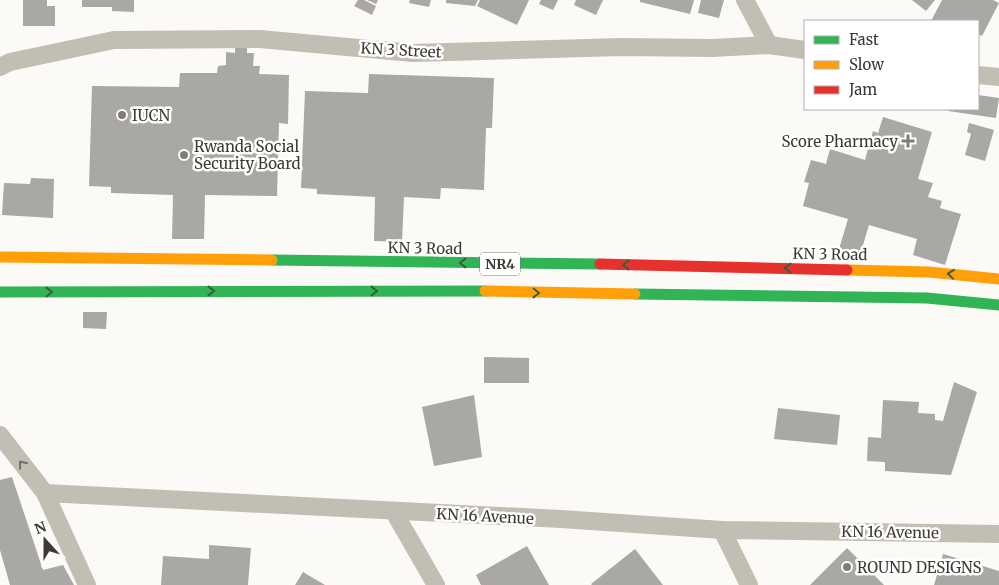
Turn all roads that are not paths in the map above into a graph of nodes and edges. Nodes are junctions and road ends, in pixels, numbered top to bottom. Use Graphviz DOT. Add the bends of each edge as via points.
graph roads {
  1 [pos="745,0"];
  2 [pos="769,45"];
  3 [pos="804,50"];
  4 [pos="0,66"];
  5 [pos="979,75"];
  6 [pos="999,77"];
  7 [pos="0,257"];
  8 [pos="999,279"];
  9 [pos="0,292"];
  10 [pos="999,305"];
  11 [pos="0,435"];
  12 [pos="44,493"];
  13 [pos="394,512"];
  14 [pos="722,530"];
  15 [pos="999,534"];
  16 [pos="87,585"];
  17 [pos="436,585"];
  18 [pos="749,585"];
  1 -- 2 [label="street"];
  2 -- 3 [label="street, KN 3 Street"];
  2 -- 4 [label="street, KN 3 Street" via="412,53 260,39 114,40"];
  5 -- 6 [label="street"];
  8 -- 7 [label="highway, KN 3 Road / NR4, one-way" via="929,272 676,265"];
  9 -- 10 [label="highway, NR4, one-way" via="460,291 927,298"];
  12 -- 11 [label="street, one-way"];
  12 -- 13 [label="street, KN 16 Avenue"];
  12 -- 16 [label="street"];
  13 -- 14 [label="street, KN 16 Avenue"];
  13 -- 17 [label="street"];
  14 -- 15 [label="street, KN 16 Avenue"];
  14 -- 18 [label="street"];
}
